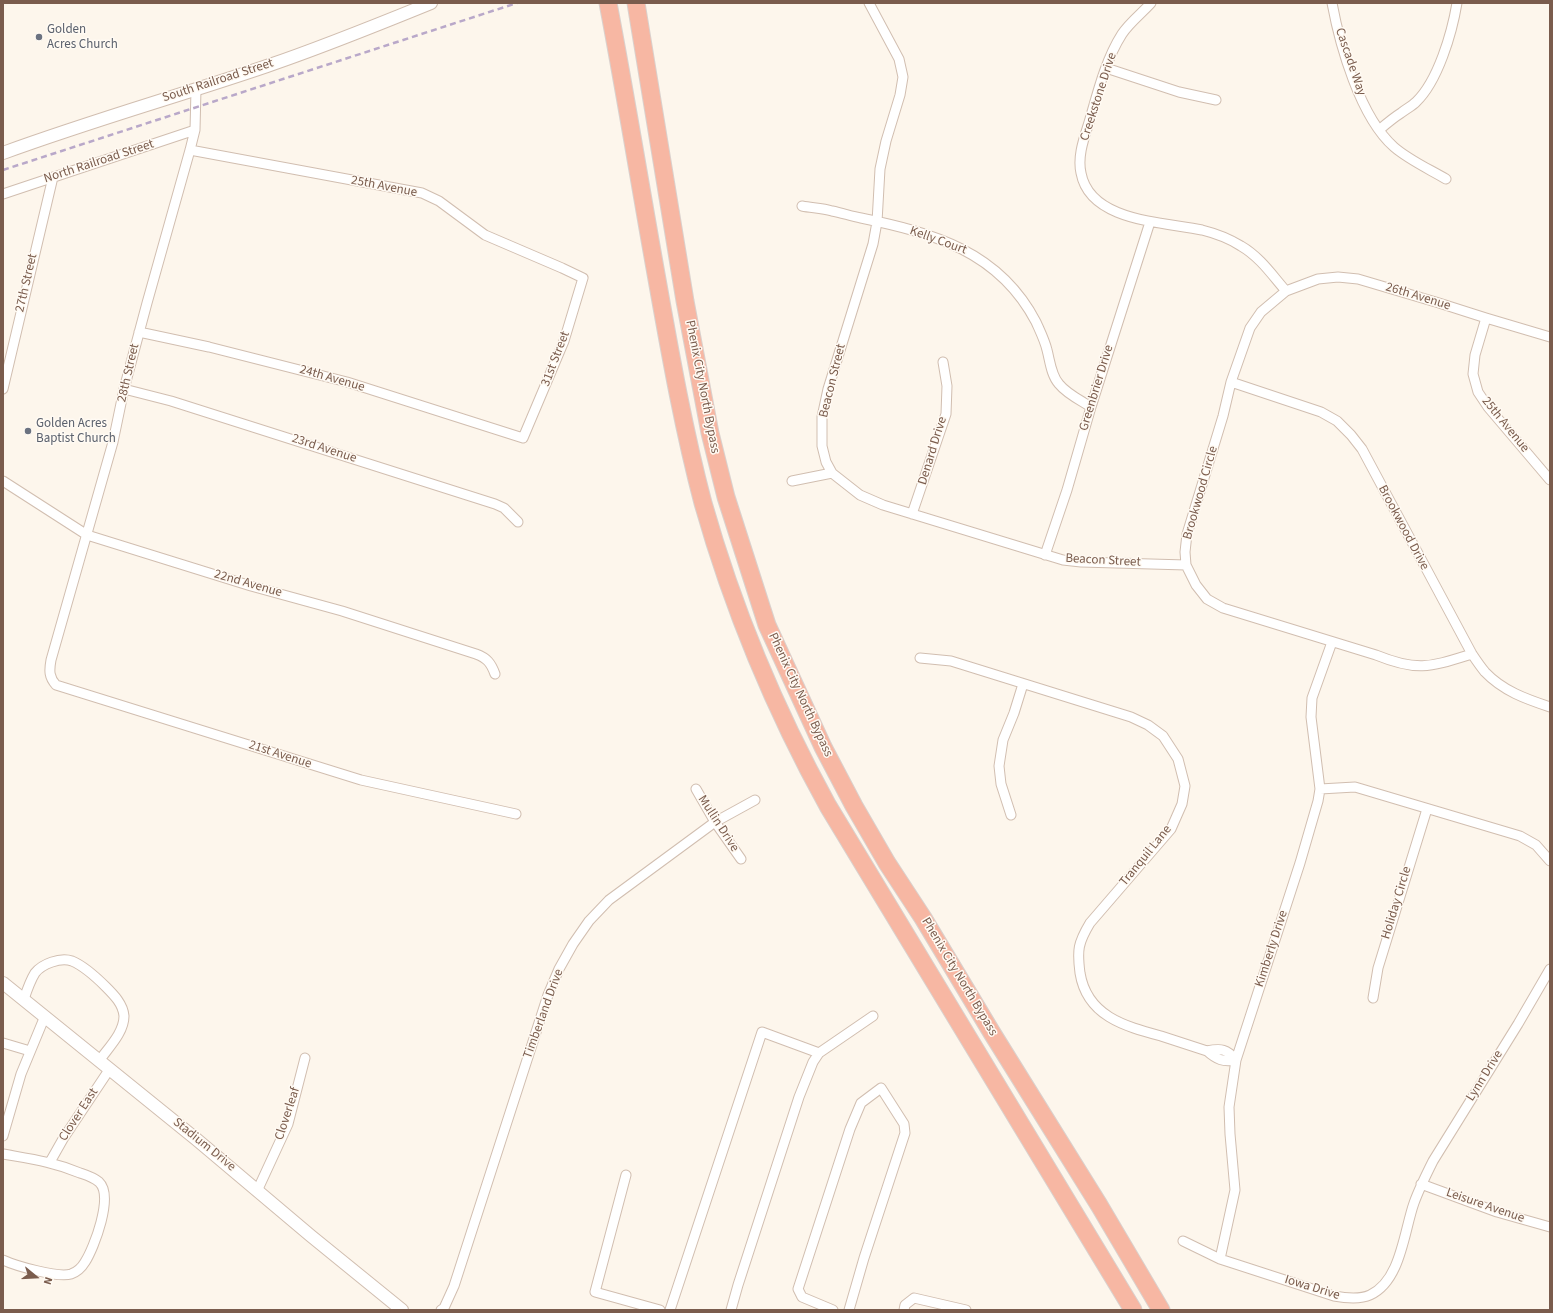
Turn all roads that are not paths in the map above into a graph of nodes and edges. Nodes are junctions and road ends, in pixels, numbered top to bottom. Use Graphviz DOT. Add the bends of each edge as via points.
graph roads {
  1 [pos="431,3"];
  2 [pos="608,3"];
  3 [pos="636,3"];
  4 [pos="869,3"];
  5 [pos="1151,3"];
  6 [pos="1332,3"];
  7 [pos="1457,3"];
  8 [pos="1106,68"];
  9 [pos="196,89"];
  10 [pos="1216,100"];
  11 [pos="195,130"];
  12 [pos="1379,130"];
  13 [pos="190,150"];
  14 [pos="3,153"];
  15 [pos="53,177"];
  16 [pos="1446,179"];
  17 [pos="3,194"];
  18 [pos="802,206"];
  19 [pos="877,222"];
  20 [pos="1150,222"];
  21 [pos="583,278"];
  22 [pos="1286,291"];
  23 [pos="1486,318"];
  24 [pos="139,332"];
  25 [pos="1550,337"];
  26 [pos="943,362"];
  27 [pos="1231,382"];
  28 [pos="3,389"];
  29 [pos="124,389"];
  30 [pos="1091,407"];
  31 [pos="523,438"];
  32 [pos="832,473"];
  33 [pos="1550,480"];
  34 [pos="3,481"];
  35 [pos="792,481"];
  36 [pos="912,514"];
  37 [pos="518,522"];
  38 [pos="87,535"];
  39 [pos="1045,555"];
  40 [pos="1186,565"];
  41 [pos="1332,642"];
  42 [pos="1472,654"];
  43 [pos="920,658"];
  44 [pos="495,674"];
  45 [pos="50,678"];
  46 [pos="1022,684"];
  47 [pos="1550,707"];
  48 [pos="696,789"];
  49 [pos="1320,789"];
  50 [pos="755,800"];
  51 [pos="1427,809"];
  52 [pos="516,814"];
  53 [pos="1011,815"];
  54 [pos="715,822"];
  55 [pos="741,859"];
  56 [pos="1550,861"];
  57 [pos="1550,970"];
  58 [pos="3,983"];
  59 [pos="1373,998"];
  60 [pos="24,999"];
  61 [pos="45,1016"];
  62 [pos="873,1016"];
  63 [pos="3,1043"];
  64 [pos="30,1051"];
  65 [pos="819,1053"];
  66 [pos="305,1058"];
  67 [pos="1236,1060"];
  68 [pos="99,1061"];
  69 [pos="109,1070"];
  70 [pos="5,1120"];
  71 [pos="3,1136"];
  72 [pos="3,1154"];
  73 [pos="50,1162"];
  74 [pos="626,1175"];
  75 [pos="1421,1184"];
  76 [pos="258,1190"];
  77 [pos="1550,1227"];
  78 [pos="1183,1241"];
  79 [pos="1220,1259"];
  80 [pos="3,1260"];
  81 [pos="443,1309"];
  82 [pos="402,1310"];
  83 [pos="660,1310"];
  84 [pos="670,1310"];
  85 [pos="731,1310"];
  86 [pos="833,1310"];
  87 [pos="849,1310"];
  88 [pos="904,1310"];
  89 [pos="966,1310"];
  90 [pos="1133,1310"];
  91 [pos="1161,1310"];
  1 -- 9 [label="street, South Railroad Street" via="268,66"];
  2 -- 90 [label="highway, Phenix City North Bypass" via="682,414 704,504 748,638 785,724 828,806"];
  3 -- 91 [label="highway, Phenix City North Bypass" via="685,301 710,433 726,497 767,625 822,747 854,806 1076,1166"];
  4 -- 19 [label="street, Beacon Street" via="897,54 903,77 880,169"];
  5 -- 8 [label="street, Creekstone Drive" via="1123,33"];
  6 -- 12 [label="street, Cascade Way" via="1354,83"];
  7 -- 12 [label="street" via="1455,18 1437,72 1428,88 1415,103"];
  8 -- 10 [label="street" via="1179,92"];
  8 -- 20 [label="street, Creekstone Drive" via="1081,152 1081,172 1088,190 1102,204 1120,214"];
  9 -- 11 [label="street, 28th Street"];
  9 -- 14 [label="street, South Railroad Street"];
  11 -- 13 [label="street, 28th Street"];
  11 -- 15 [label="street, North Railroad Street"];
  12 -- 16 [label="street, Cascade Way" via="1393,146"];
  13 -- 21 [label="street, 25th Avenue" via="422,193 439,201 485,235"];
  13 -- 24 [label="street, 28th Street"];
  15 -- 17 [label="street, North Railroad Street"];
  15 -- 28 [label="street, 27th Street"];
  18 -- 19 [label="street, Kelly Court" via="831,210"];
  19 -- 30 [label="street, Kelly Court" via="955,245 980,259 1003,277 1021,298 1036,322 1058,384"];
  19 -- 32 [label="street, Beacon Street" via="873,244 828,389 822,417 822,446"];
  20 -- 22 [label="street" via="1203,230 1241,246 1266,267"];
  20 -- 30 [label="street, Greenbrier Drive"];
  21 -- 31 [label="street, 31st Street" via="564,341"];
  22 -- 23 [label="street, 26th Avenue" via="1318,279 1338,276 1440,302"];
  22 -- 27 [label="street, Brookwood Circle" via="1261,312 1250,328"];
  23 -- 25 [label="street, 26th Avenue"];
  23 -- 33 [label="street, 25th Avenue" via="1475,356 1473,374 1478,392"];
  24 -- 29 [label="street, 28th Street"];
  24 -- 31 [label="street, 24th Avenue" via="347,382"];
  26 -- 36 [label="street, Denard Drive" via="946,414"];
  27 -- 40 [label="street, Brookwood Circle" via="1187,534"];
  27 -- 42 [label="street, Brookwood Drive" via="1321,412 1337,421 1351,435 1362,449"];
  29 -- 37 [label="street, 23rd Avenue" via="194,408 495,504 504,508"];
  29 -- 38 [label="street, 28th Street"];
  30 -- 39 [label="street, Greenbrier Drive"];
  32 -- 35 [label="street"];
  32 -- 36 [label="street, Beacon Street" via="860,495"];
  34 -- 38 [label="street, 22nd Avenue"];
  36 -- 39 [label="street, Beacon Street"];
  38 -- 44 [label="street, 22nd Avenue" via="476,654 492,665"];
  38 -- 45 [label="street, 28th Street" via="51,660"];
  39 -- 40 [label="street, Beacon Street" via="1082,562"];
  40 -- 41 [label="street, Brookwood Circle" via="1207,600 1223,608"];
  41 -- 42 [label="street, Brookwood Circle" via="1412,667 1431,666"];
  41 -- 49 [label="street, Kimberly Drive" via="1312,698 1311,717"];
  42 -- 47 [label="street, Brookwood Drive" via="1486,672 1508,690"];
  43 -- 46 [label="street, Tranquil Lane" via="951,661"];
  45 -- 52 [label="street, 21st Avenue" via="56,685 360,780"];
  46 -- 53 [label="street" via="1003,740 999,766 1001,784"];
  46 -- 67 [label="street, Tranquil Lane" via="1131,717 1148,725 1162,736 1178,758 1185,786 1182,804 1171,829 1090,923 1080,940 1078,959 1081,978 1089,998 1102,1013 1118,1023 1207,1051 1214,1058 1224,1062"];
  48 -- 54 [label="street, Mullin Drive"];
  49 -- 51 [label="street" via="1355,787"];
  49 -- 67 [label="street, Kimberly Drive" via="1297,870"];
  50 -- 54 [label="street, Timberland Drive"];
  51 -- 56 [label="street" via="1520,836 1536,845"];
  51 -- 59 [label="street, Holiday Circle" via="1378,968"];
  54 -- 55 [label="street, Mullin Drive"];
  54 -- 81 [label="street, Timberland Drive" via="609,900 572,944 548,995 454,1286"];
  57 -- 75 [label="street, Lynn Drive" via="1447,1136"];
  58 -- 60 [label="street, Stadium Drive"];
  60 -- 61 [label="street, Stadium Drive"];
  60 -- 68 [label="street" via="36,973 52,962 71,961 96,976 116,997 124,1016 118,1034"];
  61 -- 64 [label="street"];
  61 -- 68 [label="street, Stadium Drive"];
  62 -- 65 [label="street"];
  63 -- 64 [label="street"];
  64 -- 70 [label="street"];
  65 -- 84 [label="street" via="762,1032"];
  65 -- 85 [label="street" via="800,1097"];
  66 -- 76 [label="street, Cloverleaf" via="288,1124"];
  67 -- 79 [label="street, Kimberly Drive" via="1229,1107 1235,1190"];
  68 -- 69 [label="street, Stadium Drive"];
  69 -- 73 [label="street, Clover East"];
  69 -- 76 [label="street, Stadium Drive"];
  70 -- 71 [label="street"];
  72 -- 73 [label="street"];
  73 -- 80 [label="street" via="93,1178 100,1183 104,1191 105,1209 85,1262 80,1269 63,1275"];
  74 -- 83 [label="street" via="595,1292"];
  75 -- 77 [label="street, Leisure Avenue" via="1497,1212"];
  75 -- 79 [label="street, Iowa Drive" via="1395,1268 1385,1284 1370,1295 1352,1298 1334,1296"];
  76 -- 82 [label="street, Stadium Drive"];
  78 -- 79 [label="street, Iowa Drive"];
  86 -- 87 [label="street" via="802,1297 798,1289 850,1129 861,1104 881,1088 904,1124 905,1133"];
  88 -- 89 [label="street" via="905,1305 914,1298"];
}
